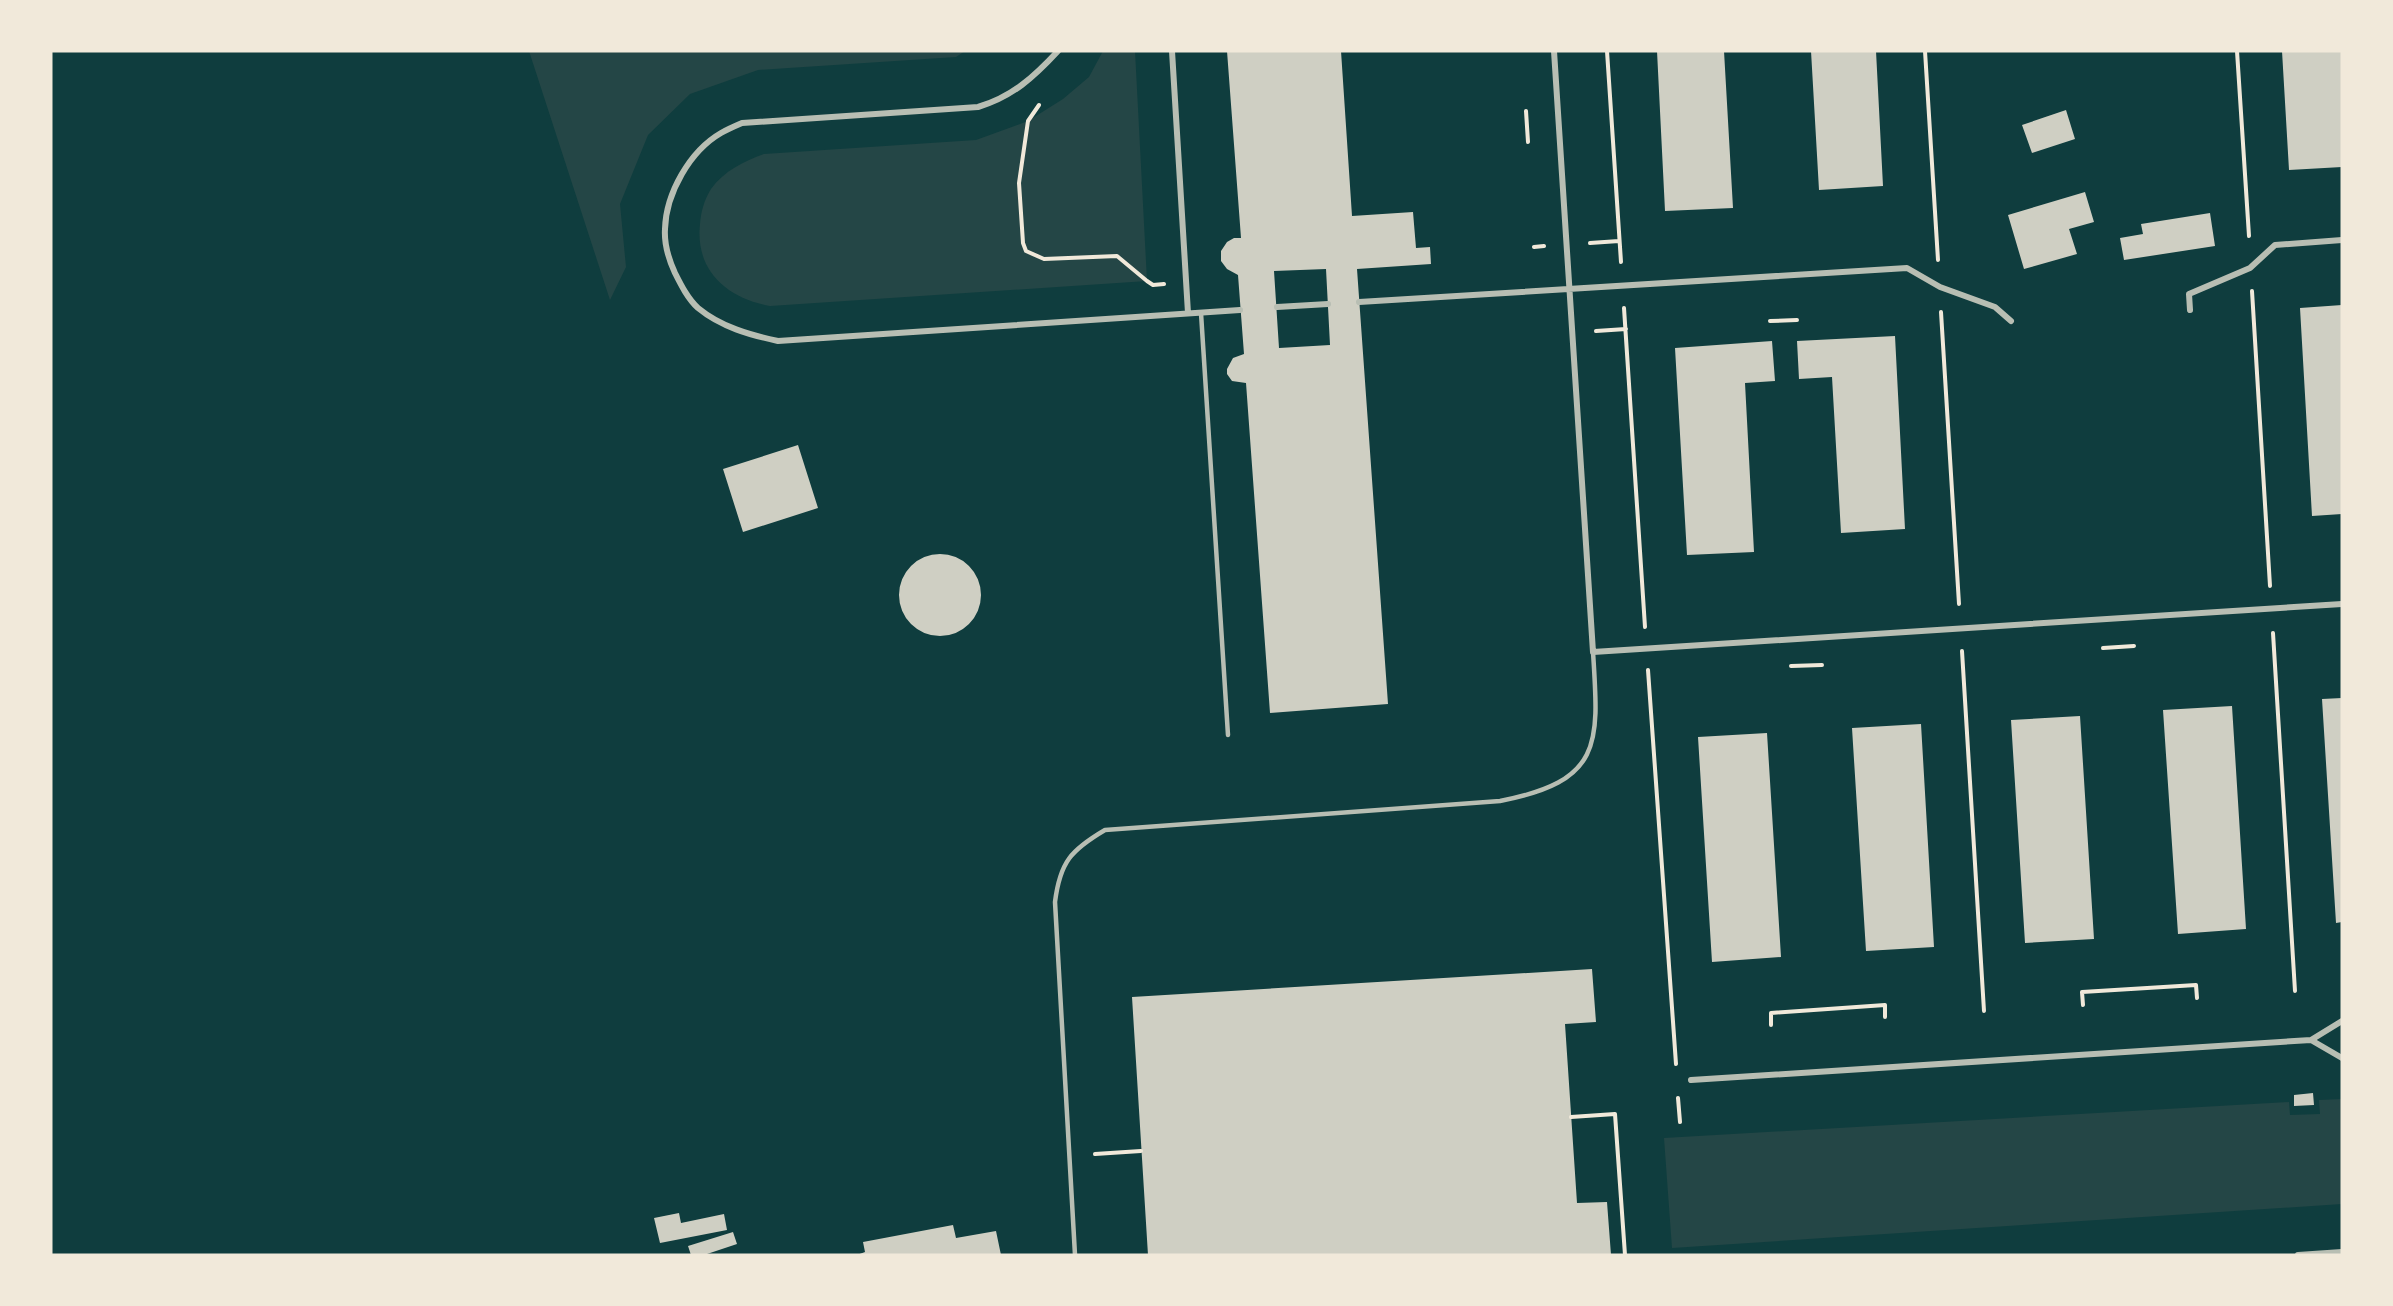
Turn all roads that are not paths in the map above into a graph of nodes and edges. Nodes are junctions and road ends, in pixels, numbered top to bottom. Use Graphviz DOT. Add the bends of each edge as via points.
graph roads {
  1 [pos="1058,51"];
  2 [pos="1172,51"];
  3 [pos="1554,51"];
  4 [pos="2342,240"];
  5 [pos="1570,289"];
  6 [pos="1359,302"];
  7 [pos="1328,304"];
  8 [pos="1277,308"];
  9 [pos="1240,310"];
  10 [pos="2190,310"];
  11 [pos="1188,313"];
  12 [pos="1201,313"];
  13 [pos="2011,321"];
  14 [pos="2342,604"];
  15 [pos="1593,652"];
  16 [pos="1228,735"];
  17 [pos="2342,1021"];
  18 [pos="2311,1040"];
  19 [pos="2342,1058"];
  20 [pos="1691,1080"];
  21 [pos="2342,1252"];
  22 [pos="1075,1255"];
  23 [pos="2298,1255"];
  1 -- 11 [label="street" via="1030,81 995,102 978,107 742,123 720,134 682,174 670,200 664,229 668,258 680,284 697,307 722,324 778,341"];
  2 -- 11 [label="street"];
  3 -- 5 [label="street"];
  4 -- 10 [label="street" via="2275,245 2250,268 2189,294"];
  5 -- 6 [label="street"];
  5 -- 13 [label="street" via="1907,268 1940,287 1995,307"];
  5 -- 15 [label="street"];
  7 -- 8 [label="street"];
  9 -- 12 [label="street"];
  11 -- 12 [label="street"];
  12 -- 16 [label="lane"];
  14 -- 15 [label="street"];
  15 -- 22 [label="lane" via="1597,714 1589,751 1565,781 1533,795 1500,801 1105,830 1080,844 1057,881 1055,902"];
  17 -- 18 [label="street"];
  18 -- 19 [label="street"];
  18 -- 20 [label="street"];
  21 -- 23 [label="street"];
}
